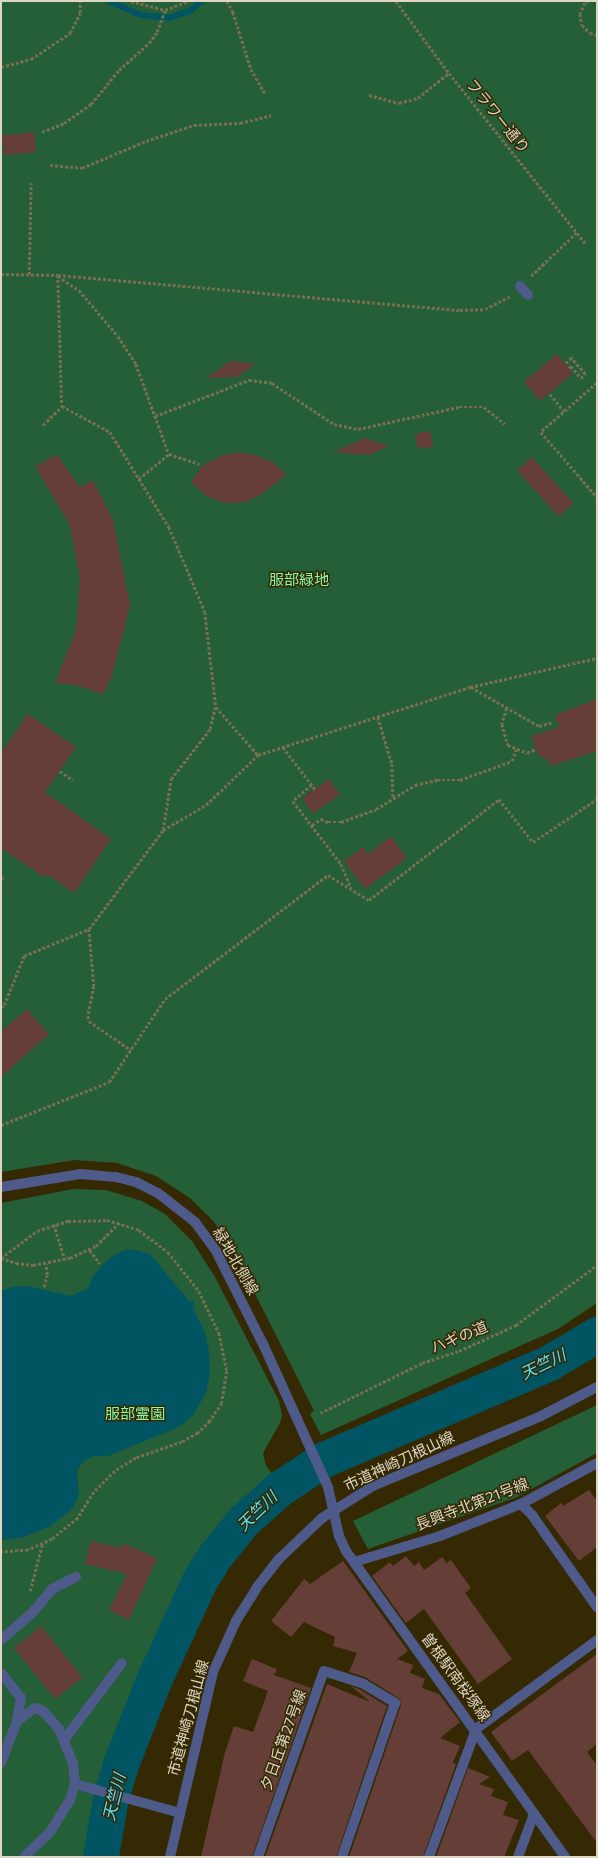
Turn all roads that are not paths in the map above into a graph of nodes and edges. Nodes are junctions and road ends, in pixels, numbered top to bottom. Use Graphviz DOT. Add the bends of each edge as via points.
graph roads {
  1 [pos="520,286"];
  2 [pos="528,295"];
  3 [pos="1,1187"];
  4 [pos="597,1387"];
  5 [pos="597,1463"];
  6 [pos="521,1504"];
  7 [pos="334,1509"];
  8 [pos="354,1562"];
  9 [pos="76,1577"];
  10 [pos="597,1607"];
  11 [pos="1,1640"];
  12 [pos="597,1640"];
  13 [pos="122,1663"];
  14 [pos="1,1672"];
  15 [pos="14,1687"];
  16 [pos="39,1708"];
  17 [pos="17,1721"];
  18 [pos="476,1729"];
  19 [pos="64,1740"];
  20 [pos="1,1763"];
  21 [pos="75,1784"];
  22 [pos="180,1813"];
  23 [pos="534,1814"];
  24 [pos="24,1857"];
  25 [pos="170,1857"];
  26 [pos="258,1857"];
  27 [pos="342,1857"];
  28 [pos="429,1857"];
  29 [pos="518,1857"];
  30 [pos="565,1857"];
  1 -- 2 [label="street"];
  3 -- 7 [label="street, 緑地北側線" via="64,1176 94,1174 136,1182 184,1211 207,1237 225,1267 328,1487"];
  4 -- 7 [label="street, 市道神崎刀根山線" via="541,1416 373,1486"];
  5 -- 6 [label="street, 長興寺北第21号線"];
  6 -- 8 [label="street, 長興寺北第21号線" via="440,1536"];
  6 -- 10 [label="street" via="532,1515"];
  7 -- 8 [label="street, 曽根駅南桜塚線" via="341,1543"];
  7 -- 22 [label="street, 市道神崎刀根山線" via="302,1535 279,1559 257,1586 236,1620 210,1684"];
  8 -- 18 [label="street, 曽根駅南桜塚線"];
  9 -- 11 [label="street" via="52,1589 26,1618"];
  12 -- 18 [label="street"];
  13 -- 19 [label="street"];
  14 -- 15 [label="street"];
  15 -- 16 [label="street"];
  15 -- 17 [label="street" via="21,1702"];
  16 -- 17 [label="street" via="32,1709"];
  16 -- 19 [label="street" via="59,1729"];
  17 -- 20 [label="street"];
  18 -- 23 [label="street, 曽根駅南桜塚線"];
  18 -- 28 [label="street"];
  19 -- 21 [label="street" via="73,1764"];
  21 -- 22 [label="street"];
  21 -- 24 [label="street" via="70,1800 51,1832"];
  22 -- 25 [label="street, 市道神崎刀根山線"];
  23 -- 29 [label="street"];
  23 -- 30 [label="street, 曽根駅南桜塚線"];
  26 -- 27 [label="street, 夕日丘第27号線" via="324,1671 362,1683 395,1703"];
}
